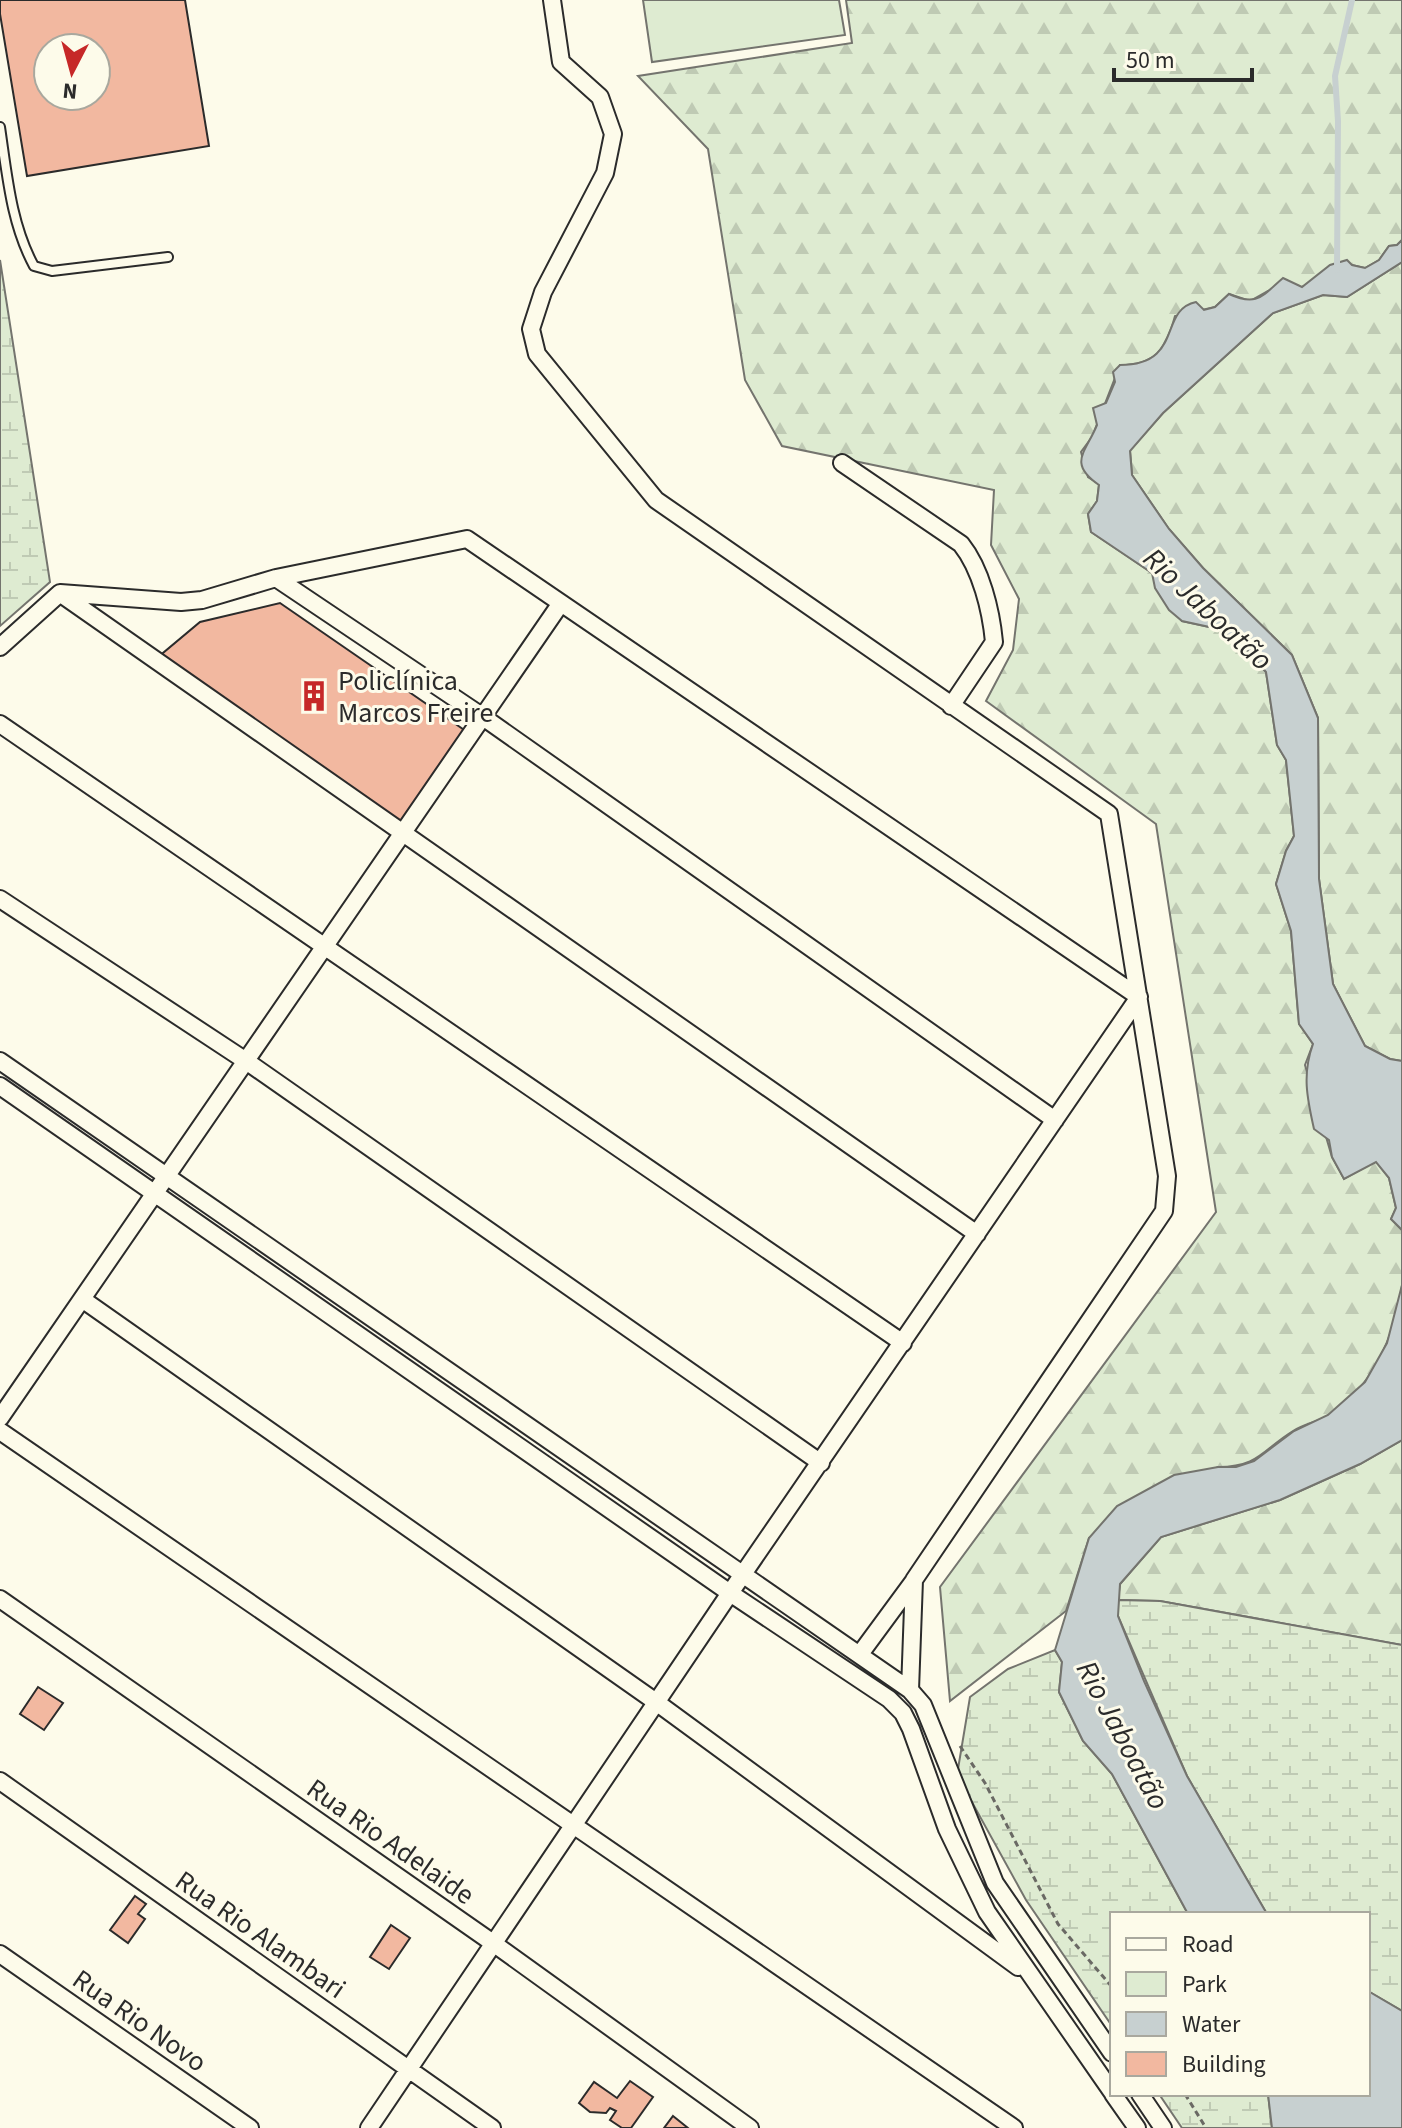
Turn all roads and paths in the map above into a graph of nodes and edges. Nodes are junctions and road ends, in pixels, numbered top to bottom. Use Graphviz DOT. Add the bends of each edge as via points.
graph roads {
  1 [pos="552,0"];
  2 [pos="0,127"];
  3 [pos="168,257"];
  4 [pos="842,463"];
  5 [pos="276,578"];
  6 [pos="60,593"];
  7 [pos="561,603"];
  8 [pos="0,647"];
  9 [pos="951,706"];
  10 [pos="483,717"];
  11 [pos="0,724"];
  12 [pos="403,833"];
  13 [pos="0,899"];
  14 [pos="325,947"];
  15 [pos="1139,997"];
  16 [pos="0,1061"];
  17 [pos="246,1061"];
  18 [pos="0,1086"];
  19 [pos="1055,1120"];
  20 [pos="166,1178"];
  21 [pos="154,1195"];
  22 [pos="977,1234"];
  23 [pos="82,1299"];
  24 [pos="903,1343"];
  25 [pos="0,1418"];
  26 [pos="0,1431"];
  27 [pos="821,1463"];
  28 [pos="745,1574"];
  29 [pos="914,1580"];
  30 [pos="730,1593"];
  31 [pos="0,1599"];
  32 [pos="860,1654"];
  33 [pos="910,1690"];
  34 [pos="656,1702"];
  35 [pos="954,1737"];
  36 [pos="0,1781"];
  37 [pos="574,1823"];
  38 [pos="493,1943"];
  39 [pos="0,1954"];
  40 [pos="1030,1976"];
  41 [pos="1110,1985"];
  42 [pos="1110,2050"];
  43 [pos="410,2071"];
  44 [pos="1110,2089"];
  45 [pos="1115,2096"];
  46 [pos="1141,2096"];
  47 [pos="1186,2096"];
  48 [pos="250,2128"];
  49 [pos="369,2128"];
  50 [pos="492,2128"];
  51 [pos="750,2128"];
  52 [pos="1014,2128"];
  53 [pos="1137,2128"];
  54 [pos="1163,2128"];
  55 [pos="1206,2128"];
  1 -- 9 [label="street" via="561,62 600,97 613,134 605,173 543,292 531,329 537,354 656,500"];
  2 -- 3 [label="lane" via="13,211 34,266 52,271"];
  4 -- 9 [label="street" via="970,555 994,642"];
  5 -- 6 [label="street" via="181,602"];
  5 -- 7 [label="street" via="467,539"];
  5 -- 10 [label="street"];
  6 -- 8 [label="street"];
  6 -- 12 [label="street"];
  7 -- 10 [label="street"];
  7 -- 15 [label="street"];
  9 -- 15 [label="street" via="1109,814"];
  10 -- 12 [label="street"];
  10 -- 19 [label="street"];
  11 -- 14 [label="street"];
  12 -- 14 [label="street"];
  12 -- 22 [label="street"];
  13 -- 17 [label="street"];
  14 -- 17 [label="street"];
  14 -- 24 [label="street"];
  15 -- 19 [label="street"];
  15 -- 29 [label="street" via="1167,1176 1164,1211"];
  16 -- 20 [label="street"];
  17 -- 20 [label="street"];
  17 -- 27 [label="street"];
  18 -- 21 [label="street"];
  19 -- 22 [label="street"];
  20 -- 21 [label="street"];
  20 -- 28 [label="street"];
  21 -- 23 [label="street"];
  21 -- 30 [label="street"];
  22 -- 24 [label="street"];
  23 -- 25 [label="street"];
  23 -- 34 [label="street"];
  24 -- 27 [label="street"];
  26 -- 37 [label="street"];
  27 -- 28 [label="street"];
  28 -- 30 [label="street"];
  28 -- 32 [label="street"];
  29 -- 32 [label="street"];
  29 -- 33 [label="street"];
  30 -- 34 [label="street"];
  30 -- 40 [label="street" via="903,1713 953,1843 987,1912"];
  31 -- 38 [label="street, Rua Rio Adelaide"];
  32 -- 33 [label="street"];
  33 -- 42 [label="street" via="923,1705 995,1883"];
  34 -- 37 [label="street"];
  34 -- 40 [label="street"];
  35 -- 41 [label="path" via="985,1783 1058,1924"];
  36 -- 43 [label="street, Rua Rio Alambari"];
  37 -- 38 [label="street"];
  37 -- 52 [label="street"];
  38 -- 43 [label="street"];
  38 -- 51 [label="street, Rua Rio Adelaide"];
  39 -- 48 [label="street, Rua Rio Novo"];
  40 -- 44 [label="street"];
  43 -- 49 [label="street"];
  43 -- 50 [label="street, Rua Rio Alambari"];
  45 -- 53 [label="street"];
  46 -- 54 [label="street"];
  47 -- 55 [label="path"];
}
